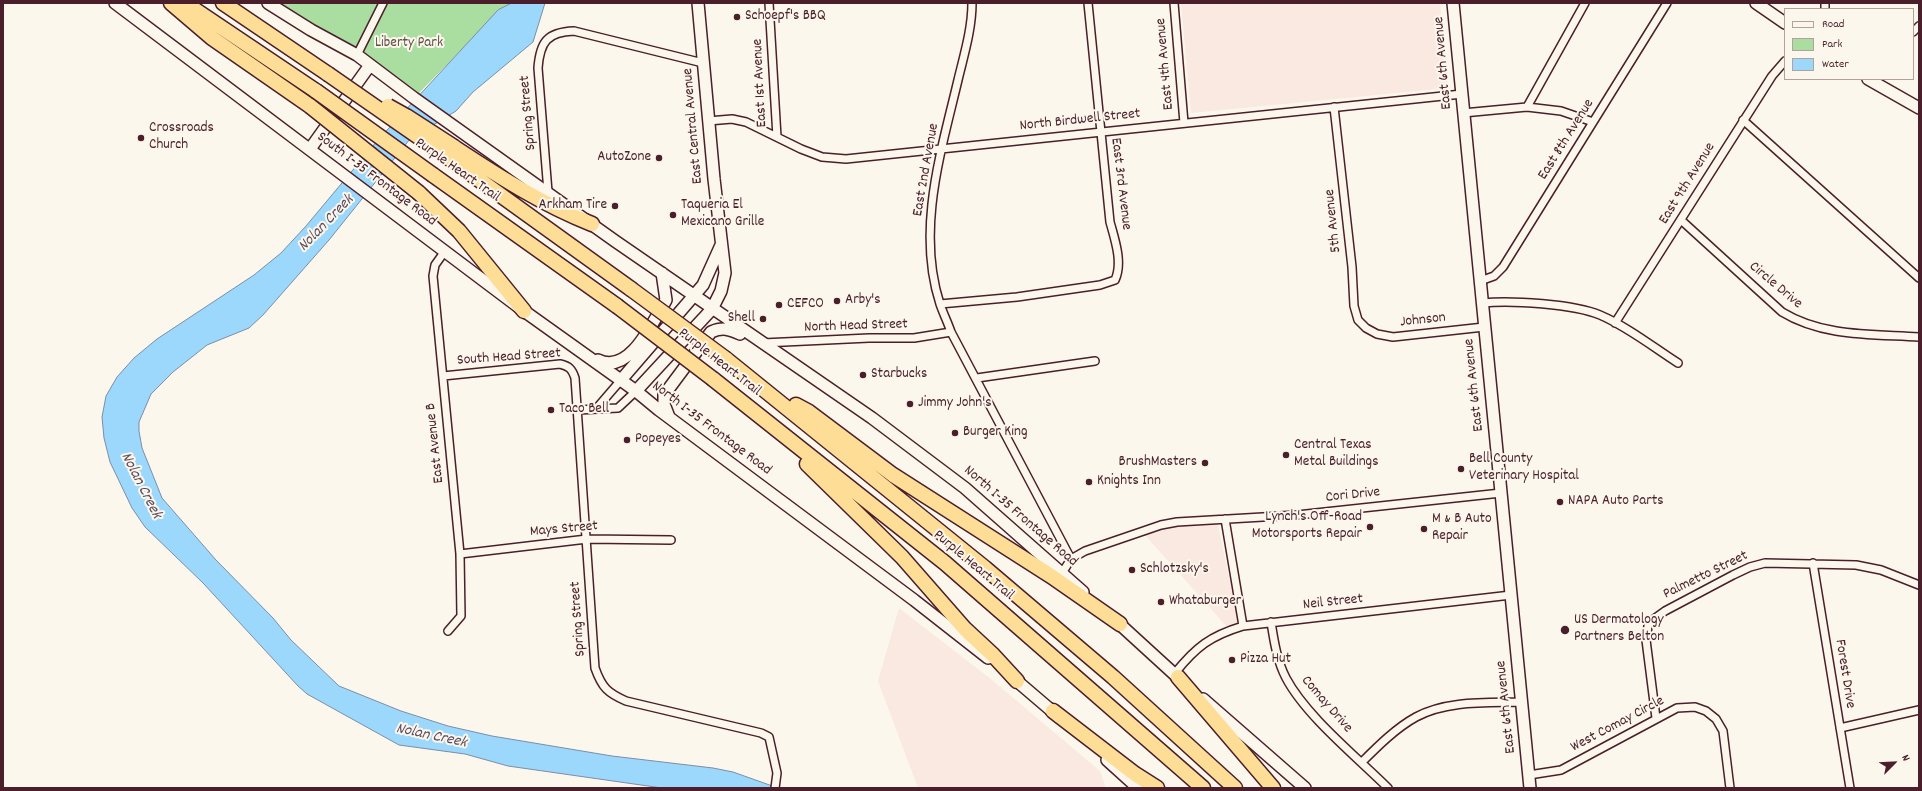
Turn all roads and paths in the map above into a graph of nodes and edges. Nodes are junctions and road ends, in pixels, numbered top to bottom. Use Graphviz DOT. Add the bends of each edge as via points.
graph roads {
  1 [pos="115,3"];
  2 [pos="171,3"];
  3 [pos="185,3"];
  4 [pos="223,3"];
  5 [pos="268,3"];
  6 [pos="383,3"];
  7 [pos="698,3"];
  8 [pos="769,3"];
  9 [pos="972,3"];
  10 [pos="1088,3"];
  11 [pos="1174,3"];
  12 [pos="1453,3"];
  13 [pos="1585,3"];
  14 [pos="1667,3"];
  15 [pos="1756,3"];
  16 [pos="1784,22"];
  17 [pos="357,55"];
  18 [pos="1784,62"];
  19 [pos="703,63"];
  20 [pos="370,65"];
  21 [pos="1870,80"];
  22 [pos="1462,94"];
  23 [pos="1334,107"];
  24 [pos="1527,107"];
  25 [pos="1919,108"];
  26 [pos="1463,114"];
  27 [pos="1743,120"];
  28 [pos="708,121"];
  29 [pos="1593,122"];
  30 [pos="1184,123"];
  31 [pos="1101,131"];
  32 [pos="777,137"];
  33 [pos="310,149"];
  34 [pos="942,150"];
  35 [pos="452,152"];
  36 [pos="548,192"];
  37 [pos="1681,220"];
  38 [pos="592,224"];
  39 [pos="721,245"];
  40 [pos="445,251"];
  41 [pos="662,273"];
  42 [pos="1919,278"];
  43 [pos="1480,281"];
  44 [pos="694,297"];
  45 [pos="1482,303"];
  46 [pos="940,304"];
  47 [pos="712,309"];
  48 [pos="524,311"];
  49 [pos="1615,323"];
  50 [pos="1484,327"];
  51 [pos="1366,328"];
  52 [pos="951,332"];
  53 [pos="1919,337"];
  54 [pos="760,343"];
  55 [pos="575,348"];
  56 [pos="1095,361"];
  57 [pos="1678,363"];
  58 [pos="573,373"];
  59 [pos="443,376"];
  60 [pos="977,378"];
  61 [pos="621,380"];
  62 [pos="756,382"];
  63 [pos="636,391"];
  64 [pos="596,409"];
  65 [pos="751,409"];
  66 [pos="578,410"];
  67 [pos="669,418"];
  68 [pos="1501,494"];
  69 [pos="1225,519"];
  70 [pos="587,539"];
  71 [pos="671,540"];
  72 [pos="460,554"];
  73 [pos="1071,559"];
  74 [pos="1813,563"];
  75 [pos="1062,573"];
  76 [pos="1919,585"];
  77 [pos="1511,595"];
  78 [pos="1271,622"];
  79 [pos="1120,624"];
  80 [pos="1243,626"];
  81 [pos="448,631"];
  82 [pos="1176,675"];
  83 [pos="1017,681"];
  84 [pos="1522,702"];
  85 [pos="1919,710"];
  86 [pos="1053,711"];
  87 [pos="1656,718"];
  88 [pos="1840,728"];
  89 [pos="1362,762"];
  90 [pos="1529,775"];
  91 [pos="776,786"];
  92 [pos="1138,788"];
  93 [pos="1157,788"];
  94 [pos="1203,788"];
  95 [pos="1234,788"];
  96 [pos="1273,788"];
  97 [pos="1305,788"];
  98 [pos="1388,788"];
  99 [pos="1530,788"];
  100 [pos="1730,788"];
  101 [pos="1850,788"];
  1 -- 33 [label="main road, South I-35 Frontage Road"];
  2 -- 48 [label="highway, bridge" via="212,38 310,106 419,193 459,231"];
  3 -- 65 [label="highway, Purple Heart Trail, bridge" via="316,91 617,306"];
  4 -- 35 [label="highway, bridge" via="332,76 406,116"];
  5 -- 17 [label="main road"];
  6 -- 17 [label="street"];
  7 -- 19 [label="main road, East Central Avenue"];
  8 -- 32 [label="street, East 1st Avenue"];
  9 -- 34 [label="street, East 2nd Avenue" via="968,34"];
  10 -- 31 [label="street, East 3rd Avenue"];
  11 -- 30 [label="street, East 4th Avenue"];
  12 -- 22 [label="main road, East 6th Avenue"];
  13 -- 24 [label="street"];
  14 -- 29 [label="street, East 8th Avenue"];
  15 -- 16 [label="main road"];
  17 -- 20 [label="main road"];
  18 -- 27 [label="street, East 9th Avenue"];
  19 -- 28 [label="main road, East Central Avenue"];
  19 -- 36 [label="street, Spring Street" via="574,31 562,31 550,36 540,49 538,68"];
  20 -- 33 [label="main road"];
  20 -- 36 [label="main road"];
  21 -- 25 [label="main road"];
  22 -- 23 [label="street, North Birdwell Street"];
  22 -- 26 [label="main road, East 6th Avenue"];
  23 -- 30 [label="street, North Birdwell Street"];
  23 -- 51 [label="street, 5th Avenue" via="1354,306 1358,320"];
  24 -- 26 [label="street"];
  24 -- 29 [label="street" via="1561,111"];
  26 -- 43 [label="main road, East 6th Avenue"];
  27 -- 37 [label="street, East 9th Avenue"];
  27 -- 42 [label="street"];
  28 -- 32 [label="street, North Birdwell Street" via="732,119 746,122"];
  28 -- 39 [label="main road, East Central Avenue"];
  29 -- 43 [label="street, East 8th Avenue" via="1503,267 1494,276"];
  30 -- 31 [label="street, North Birdwell Street"];
  31 -- 34 [label="street, North Birdwell Street"];
  31 -- 46 [label="street, East 3rd Avenue" via="1110,222 1119,272 1115,280 1100,285 1017,297"];
  32 -- 34 [label="street, North Birdwell Street" via="815,154 846,159"];
  33 -- 40 [label="main road, South I-35 Frontage Road"];
  34 -- 46 [label="street, East 2nd Avenue" via="932,201 930,232"];
  35 -- 38 [label="highway" via="568,215"];
  35 -- 62 [label="highway, Purple Heart Trail, bridge"];
  36 -- 38 [label="main road"];
  37 -- 49 [label="street, East 9th Avenue"];
  37 -- 53 [label="street, Circle Drive" via="1782,312 1798,322 1834,332"];
  38 -- 41 [label="main road"];
  39 -- 44 [label="main road, East Central Avenue" via="710,273"];
  39 -- 47 [label="main road, East Central Avenue" via="725,273 721,291"];
  40 -- 48 [label="main road, South I-35 Frontage Road"];
  40 -- 59 [label="street, East Avenue B" via="435,265 433,276"];
  41 -- 44 [label="main road"];
  41 -- 55 [label="main road" via="666,300 632,354 612,364 601,362"];
  43 -- 45 [label="main road, East 6th Avenue"];
  44 -- 47 [label="main road, North I-35 Frontage Road"];
  44 -- 61 [label="main road, East Central Avenue"];
  45 -- 49 [label="street" via="1580,308"];
  45 -- 50 [label="main road, East 6th Avenue"];
  46 -- 52 [label="street, East 2nd Avenue"];
  47 -- 54 [label="main road, North I-35 Frontage Road"];
  47 -- 63 [label="main road, East Central Avenue"];
  48 -- 55 [label="main road, South I-35 Frontage Road"];
  49 -- 57 [label="street"];
  50 -- 51 [label="street, Johnson" via="1393,337 1377,334"];
  50 -- 68 [label="main road, East 6th Avenue"];
  52 -- 54 [label="street, North Head Street" via="914,338"];
  52 -- 60 [label="street, East 2nd Avenue"];
  54 -- 67 [label="main road" via="727,328 711,332 664,395"];
  54 -- 75 [label="main road, North I-35 Frontage Road" via="872,418 965,488"];
  55 -- 61 [label="main road, South I-35 Frontage Road"];
  56 -- 60 [label="street"];
  58 -- 59 [label="street, South Head Street" via="568,365 560,364"];
  58 -- 66 [label="street, Spring Street"];
  59 -- 72 [label="street, East Avenue B"];
  60 -- 73 [label="street, East 2nd Avenue"];
  61 -- 63 [label="main road, North I-35 Frontage Road"];
  61 -- 64 [label="street, East Central Avenue"];
  62 -- 79 [label="highway" via="809,412 910,487 1051,576"];
  62 -- 95 [label="highway, Purple Heart Trail" via="985,568 1113,677"];
  63 -- 64 [label="street, East Central Avenue" via="618,408"];
  63 -- 67 [label="main road, North I-35 Frontage Road"];
  64 -- 66 [label="street, East Central Avenue"];
  65 -- 83 [label="highway" via="902,557 965,629 993,654"];
  65 -- 94 [label="highway, Purple Heart Trail" via="945,563"];
  66 -- 70 [label="street, Spring Street"];
  67 -- 83 [label="main road, North I-35 Frontage Road" via="914,600"];
  68 -- 69 [label="street, Cori Drive" via="1296,515"];
  68 -- 77 [label="main road, East 6th Avenue"];
  69 -- 73 [label="street, Cori Drive" via="1161,525 1085,551"];
  69 -- 80 [label="street"];
  70 -- 71 [label="street, Mays Street"];
  70 -- 72 [label="street, Mays Street"];
  70 -- 91 [label="street, Spring Street" via="595,668 601,683 612,694 626,701 769,737 777,773"];
  72 -- 81 [label="street, East Avenue B" via="461,616"];
  73 -- 75 [label="street"];
  74 -- 76 [label="street, Palmetto Street" via="1869,566"];
  74 -- 87 [label="street, Palmetto Street" via="1765,563 1750,567 1672,607 1651,621 1646,640"];
  74 -- 88 [label="street, Forest Drive"];
  75 -- 79 [label="main road, North I-35 Frontage Road"];
  77 -- 78 [label="street, Neil Street"];
  77 -- 84 [label="main road, East 6th Avenue"];
  78 -- 80 [label="street, Neil Street"];
  78 -- 89 [label="street, Comay Drive" via="1280,661 1290,684 1313,714"];
  79 -- 82 [label="main road, North I-35 Frontage Road"];
  80 -- 82 [label="street, Neil Street" via="1219,635 1197,648"];
  82 -- 96 [label="highway"];
  82 -- 97 [label="main road, North I-35 Frontage Road"];
  83 -- 86 [label="main road, North I-35 Frontage Road"];
  84 -- 89 [label="street" via="1476,703 1429,712 1405,724"];
  84 -- 90 [label="main road, East 6th Avenue"];
  85 -- 88 [label="street"];
  86 -- 92 [label="main road, North I-35 Frontage Road"];
  86 -- 93 [label="highway"];
  87 -- 90 [label="street, West Comay Circle" via="1561,770"];
  87 -- 100 [label="street, West Comay Circle" via="1686,706 1706,711 1716,719 1724,731"];
  88 -- 101 [label="street, Forest Drive"];
  89 -- 98 [label="street, Comay Drive"];
  90 -- 99 [label="main road, East 6th Avenue"];
}
